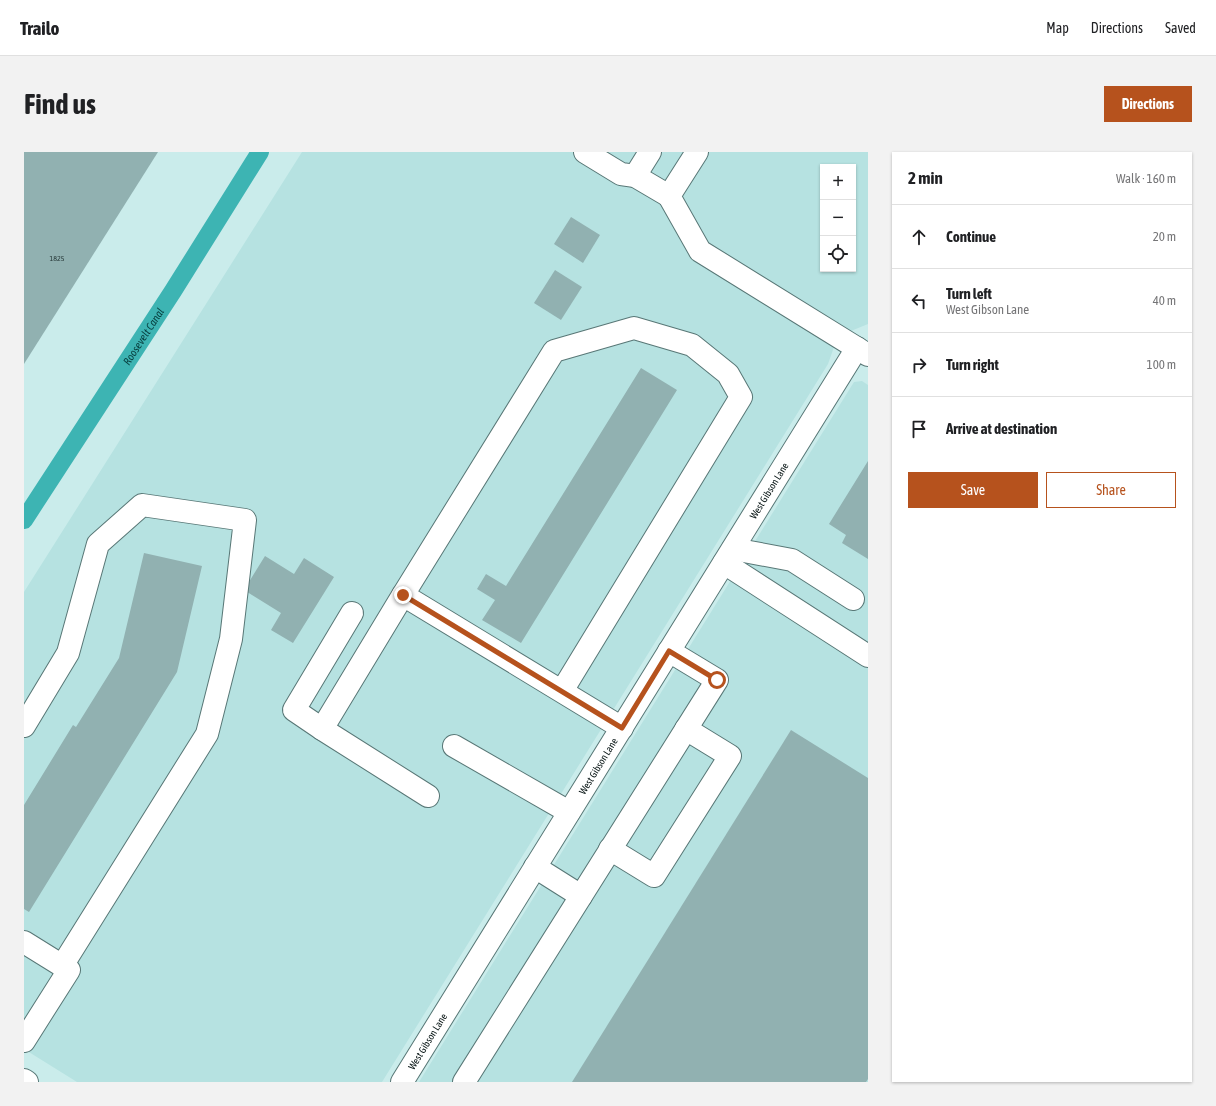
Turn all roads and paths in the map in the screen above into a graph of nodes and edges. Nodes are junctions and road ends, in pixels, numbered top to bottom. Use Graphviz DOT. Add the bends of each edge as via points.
graph roads {
  1 [pos="585,152"];
  2 [pos="650,152"];
  3 [pos="697,152"];
  4 [pos="635,176"];
  5 [pos="669,196"];
  6 [pos="863,352"];
  7 [pos="728,556"];
  8 [pos="403,595"];
  9 [pos="853,599"];
  10 [pos="352,613"];
  11 [pos="669,651"];
  12 [pos="868,656"];
  13 [pos="562,691"];
  14 [pos="24,726"];
  15 [pos="622,728"];
  16 [pos="322,729"];
  17 [pos="686,729"];
  18 [pos="454,746"];
  19 [pos="428,796"];
  20 [pos="569,812"];
  21 [pos="610,849"];
  22 [pos="536,867"];
  23 [pos="581,896"];
  24 [pos="24,942"];
  25 [pos="62,966"];
  26 [pos="24,1041"];
  27 [pos="24,1080"];
  28 [pos="27,1082"];
  29 [pos="402,1082"];
  30 [pos="464,1082"];
  1 -- 4 [label="street" via="621,174"];
  2 -- 4 [label="street"];
  3 -- 5 [label="street"];
  4 -- 5 [label="street"];
  5 -- 6 [label="street" via="700,251"];
  6 -- 7 [label="street, West Gibson Lane"];
  7 -- 9 [label="street" via="792,560"];
  7 -- 11 [label="street, West Gibson Lane"];
  7 -- 12 [label="street"];
  8 -- 13 [label="street"];
  8 -- 13 [label="street" via="554,351 634,328 692,345 728,374 741,397"];
  8 -- 16 [label="street"];
  10 -- 16 [label="street" via="294,710"];
  11 -- 15 [label="street, West Gibson Lane"];
  11 -- 17 [label="street" via="717,680"];
  13 -- 15 [label="street"];
  14 -- 25 [label="street" via="68,653 98,544 142,505 245,520 231,639 207,734"];
  15 -- 20 [label="street, West Gibson Lane"];
  16 -- 19 [label="street"];
  17 -- 21 [label="street"];
  17 -- 21 [label="street" via="730,756 654,876"];
  18 -- 20 [label="street"];
  20 -- 22 [label="street, West Gibson Lane"];
  21 -- 23 [label="street"];
  22 -- 23 [label="street"];
  22 -- 29 [label="street, West Gibson Lane"];
  23 -- 30 [label="street"];
  24 -- 25 [label="street"];
  25 -- 26 [label="street" via="69,970"];
  27 -- 28 [label="street"];
}
